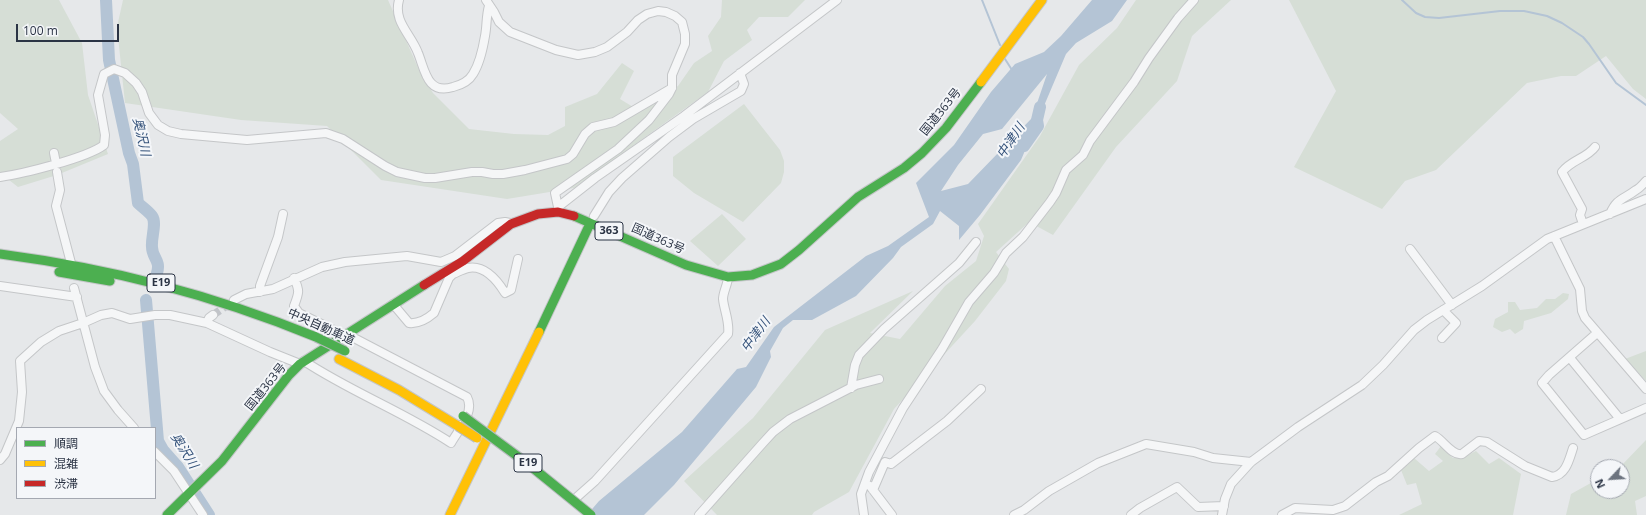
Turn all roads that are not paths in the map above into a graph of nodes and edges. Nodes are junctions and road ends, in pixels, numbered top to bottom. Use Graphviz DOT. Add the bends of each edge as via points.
graph roads {
  1 [pos="399,0"];
  2 [pos="837,0"];
  3 [pos="1042,0"];
  4 [pos="1194,0"];
  5 [pos="488,3"];
  6 [pos="740,73"];
  7 [pos="672,88"];
  8 [pos="1595,147"];
  9 [pos="54,153"];
  10 [pos="56,163"];
  11 [pos="57,172"];
  12 [pos="0,177"];
  13 [pos="1646,181"];
  14 [pos="1646,199"];
  15 [pos="558,209"];
  16 [pos="283,214"];
  17 [pos="1610,214"];
  18 [pos="594,216"];
  19 [pos="511,224"];
  20 [pos="1583,224"];
  21 [pos="588,228"];
  22 [pos="1554,236"];
  23 [pos="976,242"];
  24 [pos="1410,249"];
  25 [pos="0,254"];
  26 [pos="518,259"];
  27 [pos="71,262"];
  28 [pos="10,265"];
  29 [pos="452,272"];
  30 [pos="728,277"];
  31 [pos="294,278"];
  32 [pos="0,286"];
  33 [pos="74,288"];
  34 [pos="260,292"];
  35 [pos="77,297"];
  36 [pos="234,300"];
  37 [pos="393,304"];
  38 [pos="1452,305"];
  39 [pos="1443,310"];
  40 [pos="213,315"];
  41 [pos="83,323"];
  42 [pos="207,323"];
  43 [pos="256,324"];
  44 [pos="1597,333"];
  45 [pos="344,335"];
  46 [pos="1442,338"];
  47 [pos="310,346"];
  48 [pos="349,352"];
  49 [pos="1570,358"];
  50 [pos="302,363"];
  51 [pos="878,379"];
  52 [pos="850,388"];
  53 [pos="981,389"];
  54 [pos="1646,389"];
  55 [pos="1646,408"];
  56 [pos="459,414"];
  57 [pos="1620,419"];
  58 [pos="16,427"];
  59 [pos="133,427"];
  60 [pos="16,428"];
  61 [pos="1573,448"];
  62 [pos="156,453"];
  63 [pos="0,460"];
  64 [pos="1251,462"];
  65 [pos="864,483"];
  66 [pos="873,490"];
  67 [pos="189,494"];
  68 [pos="577,497"];
  69 [pos="1224,506"];
  70 [pos="167,515"];
  71 [pos="203,515"];
  72 [pos="450,515"];
  73 [pos="578,515"];
  74 [pos="591,515"];
  75 [pos="700,515"];
  76 [pos="864,515"];
  77 [pos="892,515"];
  78 [pos="1014,515"];
  79 [pos="1131,515"];
  80 [pos="1222,515"];
  81 [pos="1282,515"];
  1 -- 5 [label="street" via="397,14 418,52 425,75 434,86 443,89 458,86 468,80 473,73 485,35"];
  2 -- 6 [label="street"];
  3 -- 30 [label="main road, 国道363号 / 363" via="946,128 922,153 904,168 858,197 781,264 761,273"];
  4 -- 65 [label="street" via="1149,58 1090,141 1083,155 1066,170 1050,202 1023,237 1006,253 994,273 969,302 903,408"];
  5 -- 7 [label="street" via="499,22 510,32 556,50 578,55 607,48 647,14 658,11 676,16 682,22 685,34 683,49 672,75"];
  6 -- 15 [label="street" via="595,178"];
  6 -- 18 [label="street" via="744,84 741,91 693,119 669,137 622,178 609,192"];
  7 -- 10 [label="street" via="614,122 593,127 585,134 573,154 566,159 503,174 472,172 426,178 397,172 343,139 326,132 247,140 168,131 158,125 149,113 136,83 125,73 114,69 104,74 98,95 105,135 104,145 94,151"];
  7 -- 15 [label="street" via="656,113 618,148 555,193"];
  8 -- 20 [label="street" via="1591,152 1567,165 1562,172 1582,209 1580,215"];
  9 -- 10 [label="street"];
  10 -- 12 [label="street"];
  11 -- 27 [label="street" via="60,190 56,206"];
  13 -- 17 [label="street" via="1619,199"];
  14 -- 17 [label="street"];
  15 -- 19 [label="main road, 国道363号 / 363"];
  15 -- 30 [label="main road, 国道363号 / 363" via="703,272"];
  16 -- 34 [label="street"];
  17 -- 20 [label="street"];
  19 -- 29 [label="main road, 国道363号 / 363"];
  19 -- 31 [label="street" via="498,223 455,256 442,262 407,256 345,262 322,267"];
  20 -- 22 [label="street"];
  21 -- 72 [label="main road"];
  22 -- 38 [label="street"];
  22 -- 44 [label="street" via="1580,289 1585,318"];
  23 -- 52 [label="street" via="959,263 884,329 859,355"];
  24 -- 38 [label="street"];
  25 -- 48 [label="main road, 中央自動車道 / E19, bridge" via="86,266 151,280 235,306"];
  26 -- 29 [label="street" via="511,290 505,292 494,279 478,268"];
  28 -- 43 [label="main road, E19" via="84,276 150,290"];
  29 -- 37 [label="main road, 国道363号 / 363"];
  29 -- 37 [label="street" via="430,316 415,324 409,324"];
  30 -- 68 [label="street" via="728,285 723,296 730,328 728,334 595,481"];
  31 -- 34 [label="street" via="273,289"];
  31 -- 45 [label="street" via="299,293 294,306 299,313"];
  32 -- 35 [label="street"];
  33 -- 35 [label="street"];
  34 -- 36 [label="street" via="246,294"];
  35 -- 41 [label="street"];
  37 -- 45 [label="main road, 国道363号 / 363"];
  38 -- 39 [label="street"];
  39 -- 46 [label="street" via="1456,323"];
  39 -- 64 [label="street" via="1414,330 1362,384"];
  40 -- 42 [label="street"];
  41 -- 42 [label="street" via="112,313 130,319 170,315"];
  41 -- 58 [label="street" via="48,337 20,361 22,392"];
  41 -- 59 [label="street" via="104,391"];
  42 -- 50 [label="street" via="270,352"];
  44 -- 49 [label="street"];
  44 -- 54 [label="street"];
  45 -- 50 [label="main road, 国道363号 / 363"];
  45 -- 50 [label="street" via="466,397 470,404 469,412 451,443 430,429"];
  47 -- 73 [label="main road, 中央自動車道 / E19, bridge" via="399,390 500,452"];
  49 -- 57 [label="street"];
  49 -- 57 [label="street" via="1542,383 1584,435"];
  50 -- 67 [label="main road, 国道363号 / 363" via="289,375 222,461"];
  51 -- 52 [label="street"];
  52 -- 75 [label="street" via="801,412 774,432"];
  53 -- 66 [label="street" via="948,421 891,464 884,462"];
  55 -- 57 [label="street"];
  56 -- 74 [label="main road, E19, bridge" via="510,449"];
  60 -- 63 [label="street"];
  61 -- 81 [label="street" via="1564,471 1552,477 1525,466 1487,442 1479,441 1459,454 1435,436 1388,476 1345,506 1333,510 1295,508"];
  62 -- 67 [label="street" via="174,471"];
  64 -- 69 [label="street" via="1231,484"];
  64 -- 78 [label="street" via="1213,458 1146,444 1098,463"];
  65 -- 66 [label="street"];
  65 -- 76 [label="street" via="861,494"];
  66 -- 77 [label="street"];
  67 -- 70 [label="main road, 国道363号 / 363"];
  67 -- 71 [label="street"];
  69 -- 79 [label="street" via="1198,507 1177,487"];
  69 -- 80 [label="street"];
}
